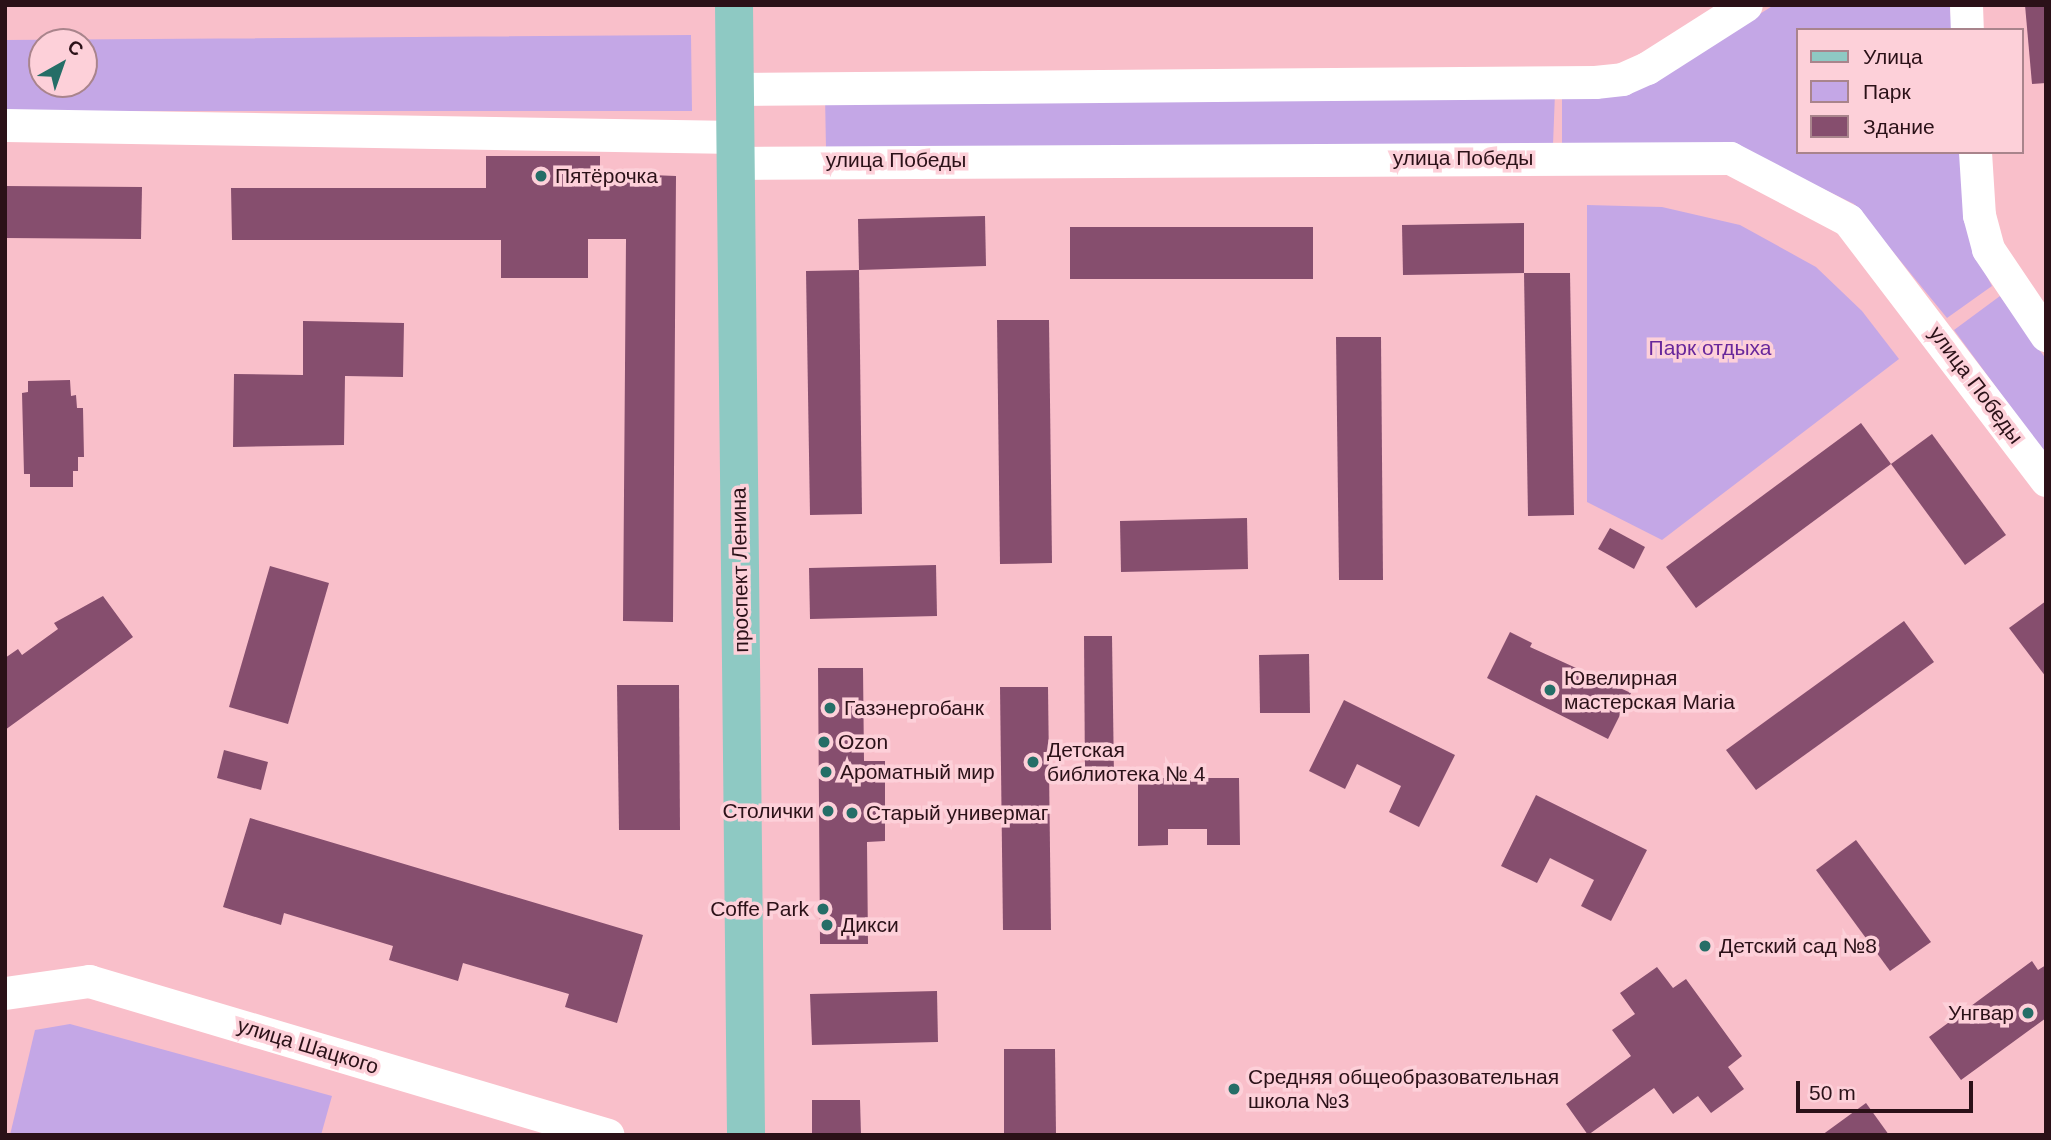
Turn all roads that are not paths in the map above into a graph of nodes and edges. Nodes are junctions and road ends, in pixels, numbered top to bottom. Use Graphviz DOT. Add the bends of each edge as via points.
graph roads {
  1 [pos="734,5"];
  2 [pos="1746,5"];
  3 [pos="1966,5"];
  4 [pos="1967,28"];
  5 [pos="735,89"];
  6 [pos="5,125"];
  7 [pos="736,150"];
  8 [pos="1975,154"];
  9 [pos="2046,335"];
  10 [pos="2046,480"];
  11 [pos="5,993"];
  12 [pos="608,1135"];
  13 [pos="746,1135"];
  1 -- 5 [label="main road, проспект Ленина"];
  2 -- 5 [label="street" via="1647,68 1622,79 1595,82"];
  3 -- 4 [label="street"];
  5 -- 7 [label="main road, проспект Ленина"];
  6 -- 7 [label="street, улица Победы"];
  7 -- 10 [label="street, улица Победы" via="1730,159 1848,220"];
  7 -- 13 [label="main road, проспект Ленина"];
  8 -- 9 [label="street" via="1979,215 1988,249"];
  11 -- 12 [label="street, улица Шацкого" via="89,981"];
}
